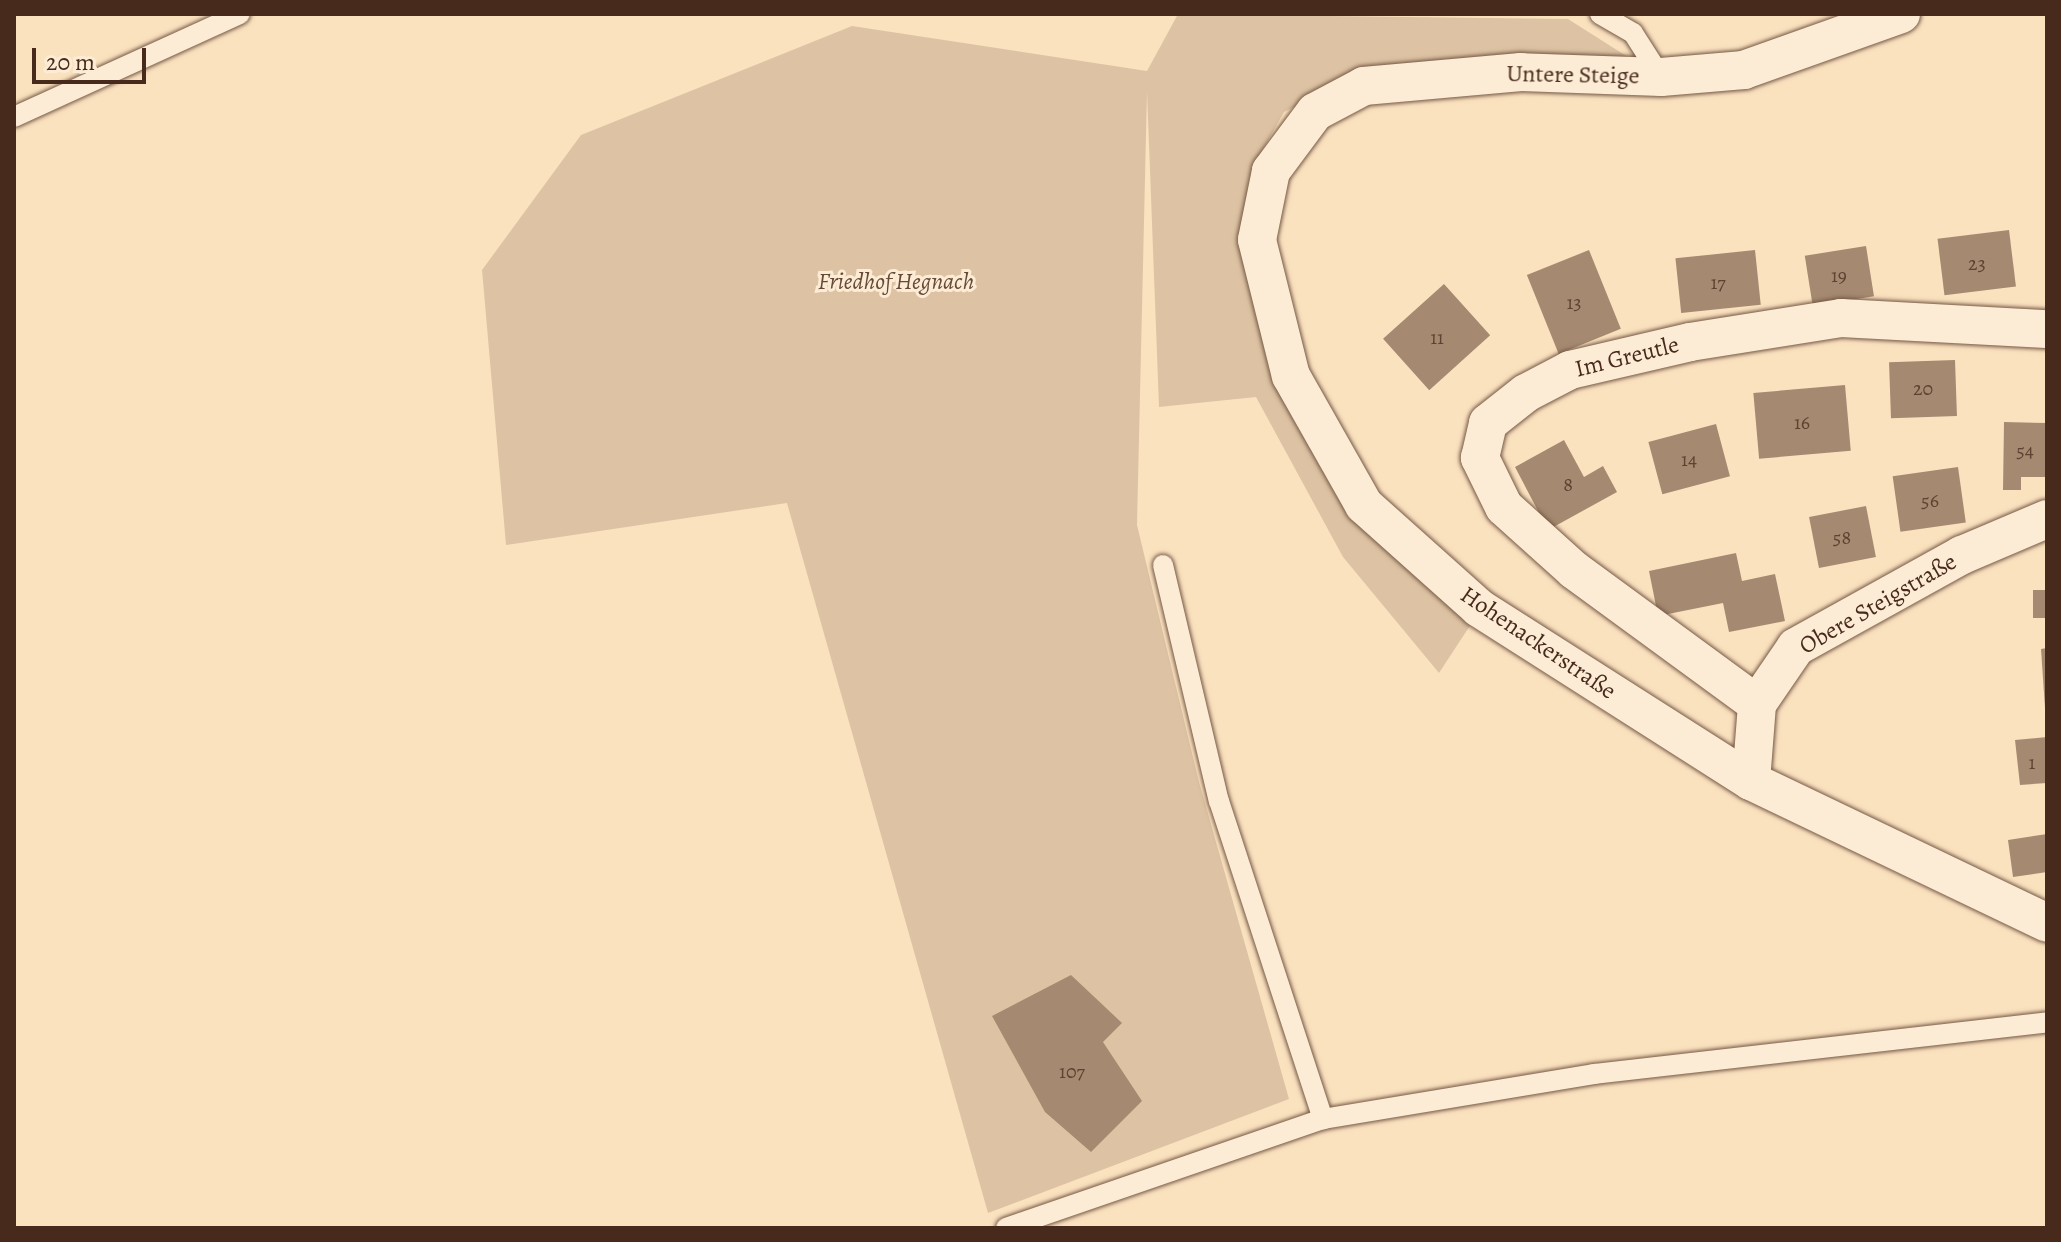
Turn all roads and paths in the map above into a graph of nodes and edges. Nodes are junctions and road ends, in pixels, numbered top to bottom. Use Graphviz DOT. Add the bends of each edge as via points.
graph roads {
  1 [pos="240,14"];
  2 [pos="1600,14"];
  3 [pos="1901,14"];
  4 [pos="1661,77"];
  5 [pos="14,117"];
  6 [pos="1271,171"];
  7 [pos="2047,329"];
  8 [pos="2047,519"];
  9 [pos="1163,565"];
  10 [pos="1757,704"];
  11 [pos="1751,781"];
  12 [pos="2047,923"];
  13 [pos="2047,1022"];
  14 [pos="1323,1119"];
  15 [pos="1006,1228"];
  1 -- 5 [label="lane"];
  2 -- 4 [label="lane" via="1633,33"];
  3 -- 4 [label="street, Untere Steige" via="1744,70"];
  4 -- 6 [label="street, Untere Steige" via="1521,72 1364,86 1315,112"];
  6 -- 11 [label="street, Hohenackerstraße" via="1257,240 1291,376 1364,505 1479,608"];
  7 -- 10 [label="street, Im Greutle" via="1841,318 1690,342 1570,370 1526,393 1488,423 1480,458 1504,507 1574,570"];
  8 -- 10 [label="street, Obere Steigstraße" via="1962,555 1796,647"];
  9 -- 14 [label="lane" via="1219,801"];
  10 -- 11 [label="street, Obere Steigstraße"];
  11 -- 12 [label="street, Hohenackerstraße"];
  13 -- 14 [label="lane" via="1594,1074"];
  14 -- 15 [label="lane"];
}
